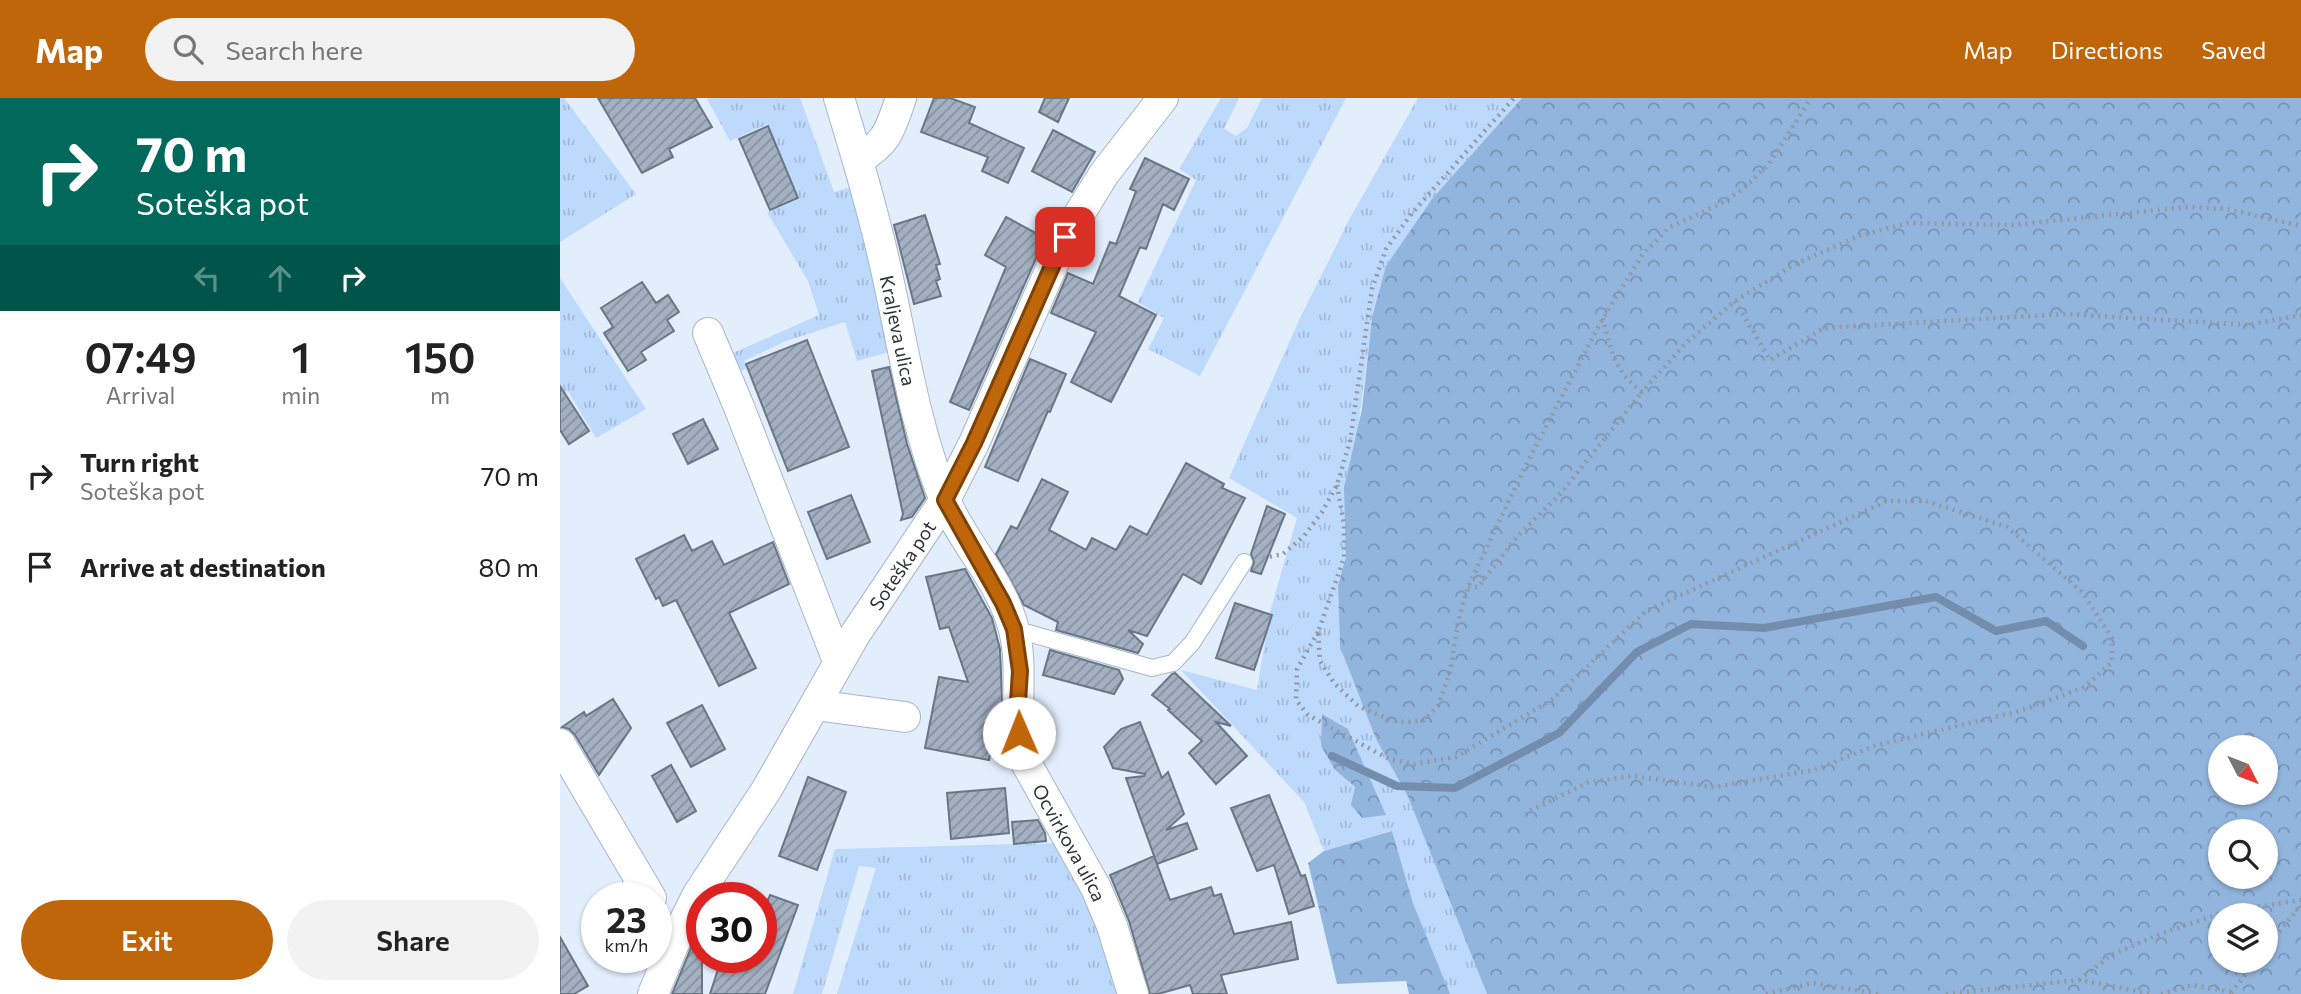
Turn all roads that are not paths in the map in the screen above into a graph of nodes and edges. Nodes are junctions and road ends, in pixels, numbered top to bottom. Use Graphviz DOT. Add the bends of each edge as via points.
graph roads {
  1 [pos="839,98"];
  2 [pos="901,98"];
  3 [pos="1163,98"];
  4 [pos="858,160"];
  5 [pos="708,333"];
  6 [pos="945,500"];
  7 [pos="1244,562"];
  8 [pos="1014,629"];
  9 [pos="838,661"];
  10 [pos="815,705"];
  11 [pos="905,717"];
  12 [pos="560,744"];
  13 [pos="642,882"];
  14 [pos="672,929"];
  15 [pos="677,936"];
  16 [pos="653,994"];
  17 [pos="1133,994"];
  1 -- 4 [label="street, Kraljeva ulica"];
  2 -- 4 [label="street" via="890,131 876,149"];
  3 -- 6 [label="street, Soteška pot" via="1104,174 1065,237"];
  4 -- 6 [label="street, Kraljeva ulica" via="926,443"];
  5 -- 9 [label="street"];
  6 -- 8 [label="street, Ocvirkova ulica"];
  6 -- 9 [label="street, Soteška pot"];
  7 -- 8 [label="lane" via="1192,643 1173,663 1152,668"];
  8 -- 17 [label="street, Ocvirkova ulica" via="1020,671 1020,748 1096,888"];
  9 -- 10 [label="street, Soteška pot"];
  10 -- 11 [label="street"];
  10 -- 15 [label="street, Soteška pot" via="698,894"];
  12 -- 13 [label="street"];
  14 -- 15 [label="street"];
  15 -- 16 [label="street, Soteška pot"];
}
